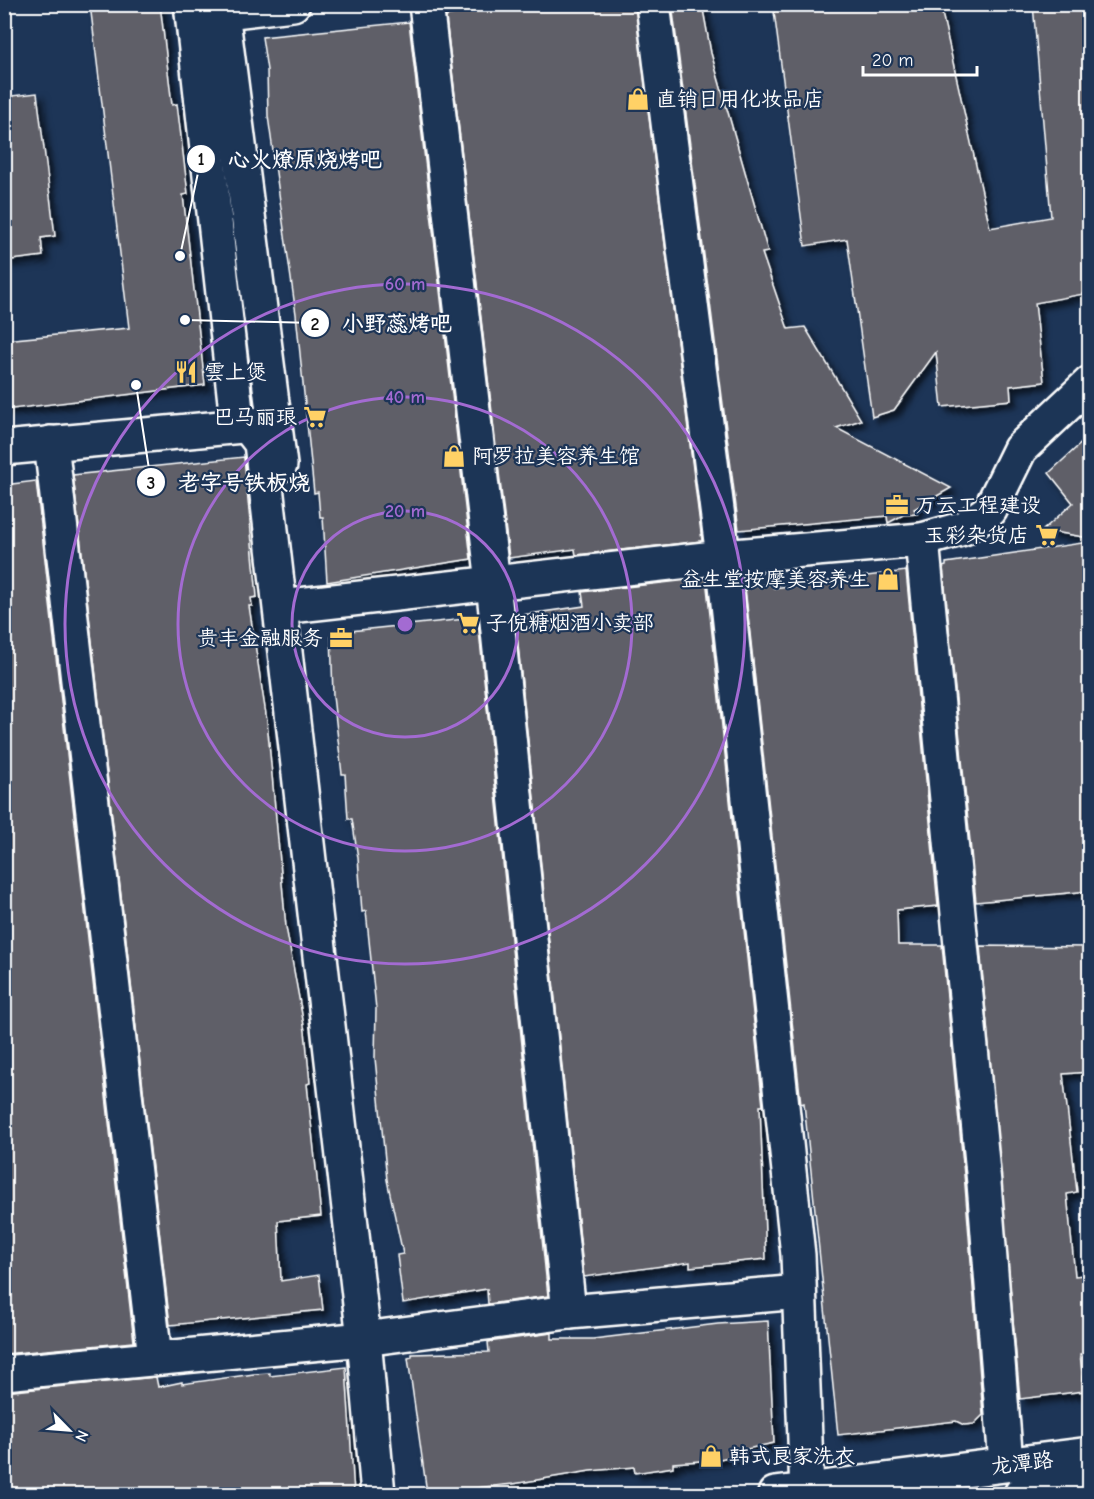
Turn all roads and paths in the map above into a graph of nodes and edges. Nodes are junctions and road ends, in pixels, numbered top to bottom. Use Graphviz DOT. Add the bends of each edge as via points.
graph roads {
  1 [pos="293,4"];
  2 [pos="426,4"];
  3 [pos="653,4"];
  4 [pos="207,9"];
  5 [pos="1089,383"];
  6 [pos="262,424"];
  7 [pos="51,443"];
  8 [pos="4,448"];
  9 [pos="922,540"];
  10 [pos="723,557"];
  11 [pos="493,583"];
  12 [pos="289,606"];
  13 [pos="799,1292"];
  14 [pos="569,1312"];
  15 [pos="373,1338"];
  16 [pos="155,1358"];
  17 [pos="4,1373"];
  18 [pos="1089,1454"];
  19 [pos="1006,1464"];
  20 [pos="1089,1486"];
  21 [pos="791,1493"];
  22 [pos="378,1494"];
  23 [pos="399,1494"];
  24 [pos="1027,1494"];
  1 -- 4 [label="street"];
  2 -- 11 [label="street"];
  3 -- 10 [label="street"];
  4 -- 6 [label="street"];
  5 -- 9 [label="street" via="1020,449 990,510 964,528"];
  6 -- 7 [label="street"];
  6 -- 12 [label="street"];
  7 -- 8 [label="street"];
  7 -- 16 [label="street"];
  9 -- 10 [label="street"];
  9 -- 19 [label="street"];
  10 -- 11 [label="street"];
  10 -- 13 [label="street"];
  11 -- 12 [label="street"];
  11 -- 14 [label="street"];
  12 -- 15 [label="street"];
  13 -- 14 [label="street"];
  13 -- 21 [label="street"];
  14 -- 15 [label="street"];
  15 -- 16 [label="street"];
  15 -- 22 [label="street"];
  15 -- 23 [label="street"];
  16 -- 17 [label="street"];
  18 -- 19 [label="street, 龙潭路"];
  19 -- 21 [label="street, 龙潭路"];
  20 -- 24 [label="street, 龙潭路"];
}
